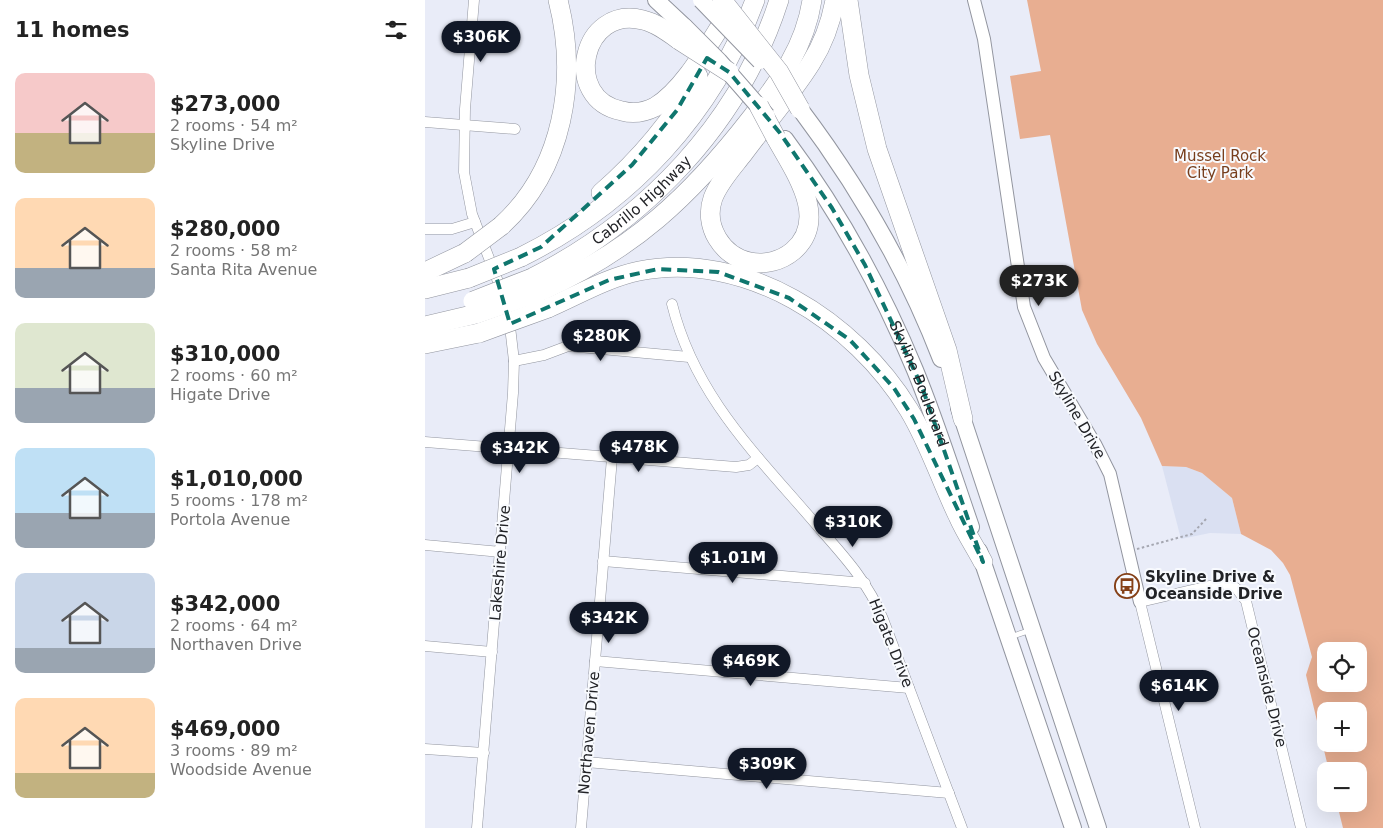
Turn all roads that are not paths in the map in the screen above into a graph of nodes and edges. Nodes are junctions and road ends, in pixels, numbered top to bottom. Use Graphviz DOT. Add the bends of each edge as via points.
graph roads {
  1 [pos="474,0"];
  2 [pos="558,0"];
  3 [pos="656,0"];
  4 [pos="701,0"];
  5 [pos="755,0"];
  6 [pos="779,0"];
  7 [pos="812,0"];
  8 [pos="835,0"];
  9 [pos="848,0"];
  10 [pos="974,0"];
  11 [pos="728,5"];
  12 [pos="682,34"];
  13 [pos="729,72"];
  14 [pos="759,106"];
  15 [pos="800,109"];
  16 [pos="425,122"];
  17 [pos="465,125"];
  18 [pos="515,129"];
  19 [pos="778,136"];
  20 [pos="475,222"];
  21 [pos="425,229"];
  22 [pos="541,247"];
  23 [pos="425,272"];
  24 [pos="425,290"];
  25 [pos="540,293"];
  26 [pos="672,304"];
  27 [pos="475,307"];
  28 [pos="425,313"];
  29 [pos="425,326"];
  30 [pos="425,344"];
  31 [pos="689,357"];
  32 [pos="514,361"];
  33 [pos="963,419"];
  34 [pos="425,442"];
  35 [pos="509,449"];
  36 [pos="612,458"];
  37 [pos="758,458"];
  38 [pos="425,545"];
  39 [pos="501,552"];
  40 [pos="603,561"];
  41 [pos="983,562"];
  42 [pos="865,583"];
  43 [pos="1140,602"];
  44 [pos="1031,630"];
  45 [pos="1009,637"];
  46 [pos="425,646"];
  47 [pos="492,652"];
  48 [pos="595,661"];
  49 [pos="909,688"];
  50 [pos="425,749"];
  51 [pos="484,753"];
  52 [pos="587,762"];
  53 [pos="949,793"];
  54 [pos="477,828"];
  55 [pos="581,828"];
  56 [pos="962,828"];
  57 [pos="1073,828"];
  58 [pos="1098,828"];
  59 [pos="1195,828"];
  60 [pos="1301,828"];
  1 -- 17 [label="street, Lakeshire Drive"];
  2 -- 23 [label="highway, bridge" via="567,63 565,93 561,123 536,184 501,226 465,253"];
  3 -- 12 [label="main road"];
  4 -- 15 [label="main road, Skyline Boulevard, bridge" via="756,56"];
  5 -- 22 [label="highway, Cabrillo Highway" via="718,79 661,155 605,206"];
  6 -- 25 [label="highway, Cabrillo Highway" via="763,42 717,123 654,195 610,231 562,262"];
  7 -- 25 [label="highway" via="805,32 789,66 696,185 623,246"];
  8 -- 19 [label="highway" via="825,36 811,64 729,172 713,200 711,223 718,239 730,253 749,262 770,262 784,257 800,244 808,227 807,198"];
  9 -- 33 [label="highway" via="858,66 877,149 946,344"];
  10 -- 43 [label="street, Skyline Drive" via="984,39 1024,307 1044,358 1106,466"];
  11 -- 12 [label="highway" via="685,77 654,107 632,113 617,110 604,104 591,89 586,77 586,57 593,38 606,25 622,19 643,20"];
  11 -- 15 [label="highway, bridge" via="779,72"];
  11 -- 22 [label="highway" via="693,86 657,136 621,176"];
  12 -- 13 [label="highway, bridge"];
  13 -- 14 [label="main road, bridge"];
  14 -- 19 [label="highway, bridge"];
  15 -- 33 [label="main road, Skyline Boulevard" via="856,188 896,258 935,342"];
  16 -- 17 [label="street"];
  17 -- 18 [label="street"];
  17 -- 20 [label="street, Lakeshire Drive" via="464,172"];
  19 -- 41 [label="main road, Skyline Boulevard" via="832,208 886,306 922,387"];
  20 -- 21 [label="street" via="452,229"];
  20 -- 32 [label="street, Lakeshire Drive" via="504,297"];
  22 -- 24 [label="highway, Cabrillo Highway, bridge" via="469,278"];
  25 -- 27 [label="highway, Cabrillo Highway, bridge"];
  25 -- 30 [label="highway, bridge" via="479,333"];
  25 -- 41 [label="highway" via="649,270 678,268 736,276 806,307 856,345 900,396 917,424 958,517"];
  26 -- 31 [label="street, Higate Drive"];
  27 -- 28 [label="highway, Cabrillo Highway"];
  27 -- 29 [label="highway"];
  31 -- 32 [label="street" via="568,346 545,355"];
  31 -- 37 [label="street, Higate Drive" via="717,407"];
  32 -- 35 [label="street, Lakeshire Drive"];
  33 -- 44 [label="main road, Skyline Boulevard"];
  34 -- 35 [label="street"];
  35 -- 36 [label="street"];
  35 -- 39 [label="street, Lakeshire Drive"];
  36 -- 37 [label="street" via="736,467 749,465"];
  36 -- 40 [label="street, Northaven Drive"];
  37 -- 42 [label="street, Higate Drive"];
  38 -- 39 [label="street"];
  39 -- 47 [label="street, Lakeshire Drive"];
  40 -- 42 [label="street"];
  40 -- 48 [label="street, Northaven Drive"];
  41 -- 45 [label="main road, Skyline Boulevard"];
  42 -- 49 [label="street, Higate Drive"];
  43 -- 59 [label="street, Skyline Drive"];
  43 -- 60 [label="street, Oceanside Drive" via="1213,583 1230,584 1242,594"];
  44 -- 45 [label="lane"];
  44 -- 58 [label="main road, Skyline Boulevard"];
  45 -- 57 [label="main road, Skyline Boulevard"];
  46 -- 47 [label="street"];
  47 -- 51 [label="street, Lakeshire Drive"];
  48 -- 49 [label="street"];
  48 -- 52 [label="street, Northaven Drive"];
  49 -- 53 [label="street, Higate Drive"];
  50 -- 51 [label="street"];
  51 -- 54 [label="street, Lakeshire Drive"];
  52 -- 53 [label="street"];
  52 -- 55 [label="street, Northaven Drive"];
  53 -- 56 [label="street, Higate Drive"];
}
